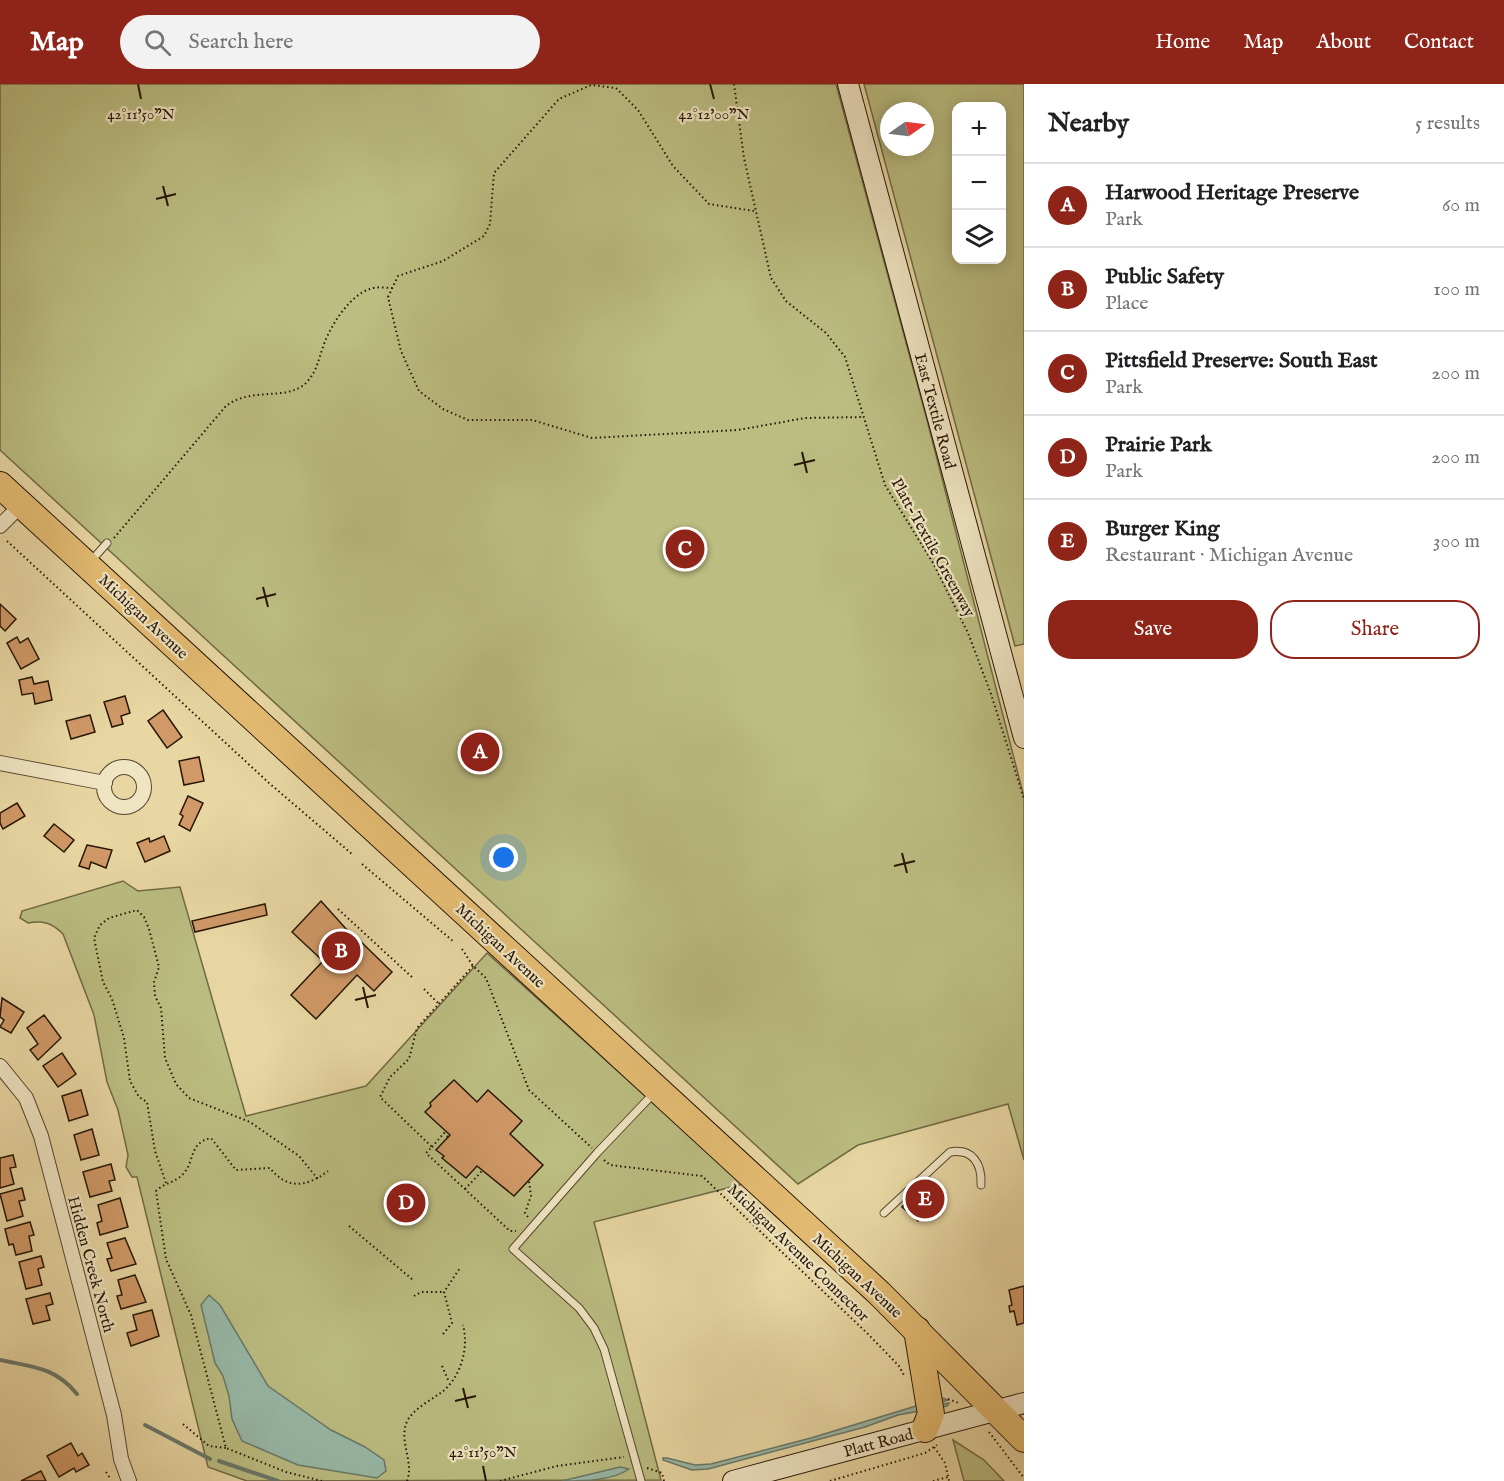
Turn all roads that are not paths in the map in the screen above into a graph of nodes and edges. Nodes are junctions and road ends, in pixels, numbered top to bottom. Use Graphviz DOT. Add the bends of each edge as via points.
graph roads {
  1 [pos="848,84"];
  2 [pos="0,485"];
  3 [pos="21,505"];
  4 [pos="0,526"];
  5 [pos="108,543"];
  6 [pos="88,564"];
  7 [pos="1024,738"];
  8 [pos="0,762"];
  9 [pos="105,783"];
  10 [pos="0,1066"];
  11 [pos="658,1089"];
  12 [pos="981,1185"];
  13 [pos="884,1213"];
  14 [pos="917,1330"];
  15 [pos="1024,1403"];
  16 [pos="992,1422"];
  17 [pos="933,1439"];
  18 [pos="1024,1439"];
  19 [pos="128,1481"];
  20 [pos="641,1481"];
  21 [pos="733,1481"];
  1 -- 7 [label="main road, East Textile Road"];
  2 -- 3 [label="highway, Michigan Avenue"];
  3 -- 4 [label="street"];
  3 -- 6 [label="highway, Michigan Avenue"];
  5 -- 6 [label="lane"];
  6 -- 11 [label="highway, Michigan Avenue"];
  8 -- 9 [label="street"];
  10 -- 19 [label="street, Hidden Creek North" via="26,1098 41,1136"];
  11 -- 14 [label="highway, Michigan Avenue"];
  11 -- 20 [label="lane" via="513,1249 579,1308 594,1328 604,1349"];
  12 -- 13 [label="lane" via="981,1168 976,1159 963,1152 950,1152"];
  14 -- 16 [label="highway, Michigan Avenue"];
  14 -- 17 [label="highway" via="918,1385 931,1413"];
  15 -- 16 [label="main road, Platt Road"];
  16 -- 17 [label="main road, Platt Road"];
  16 -- 18 [label="highway, Michigan Avenue"];
  17 -- 21 [label="main road, Platt Road"];
}
